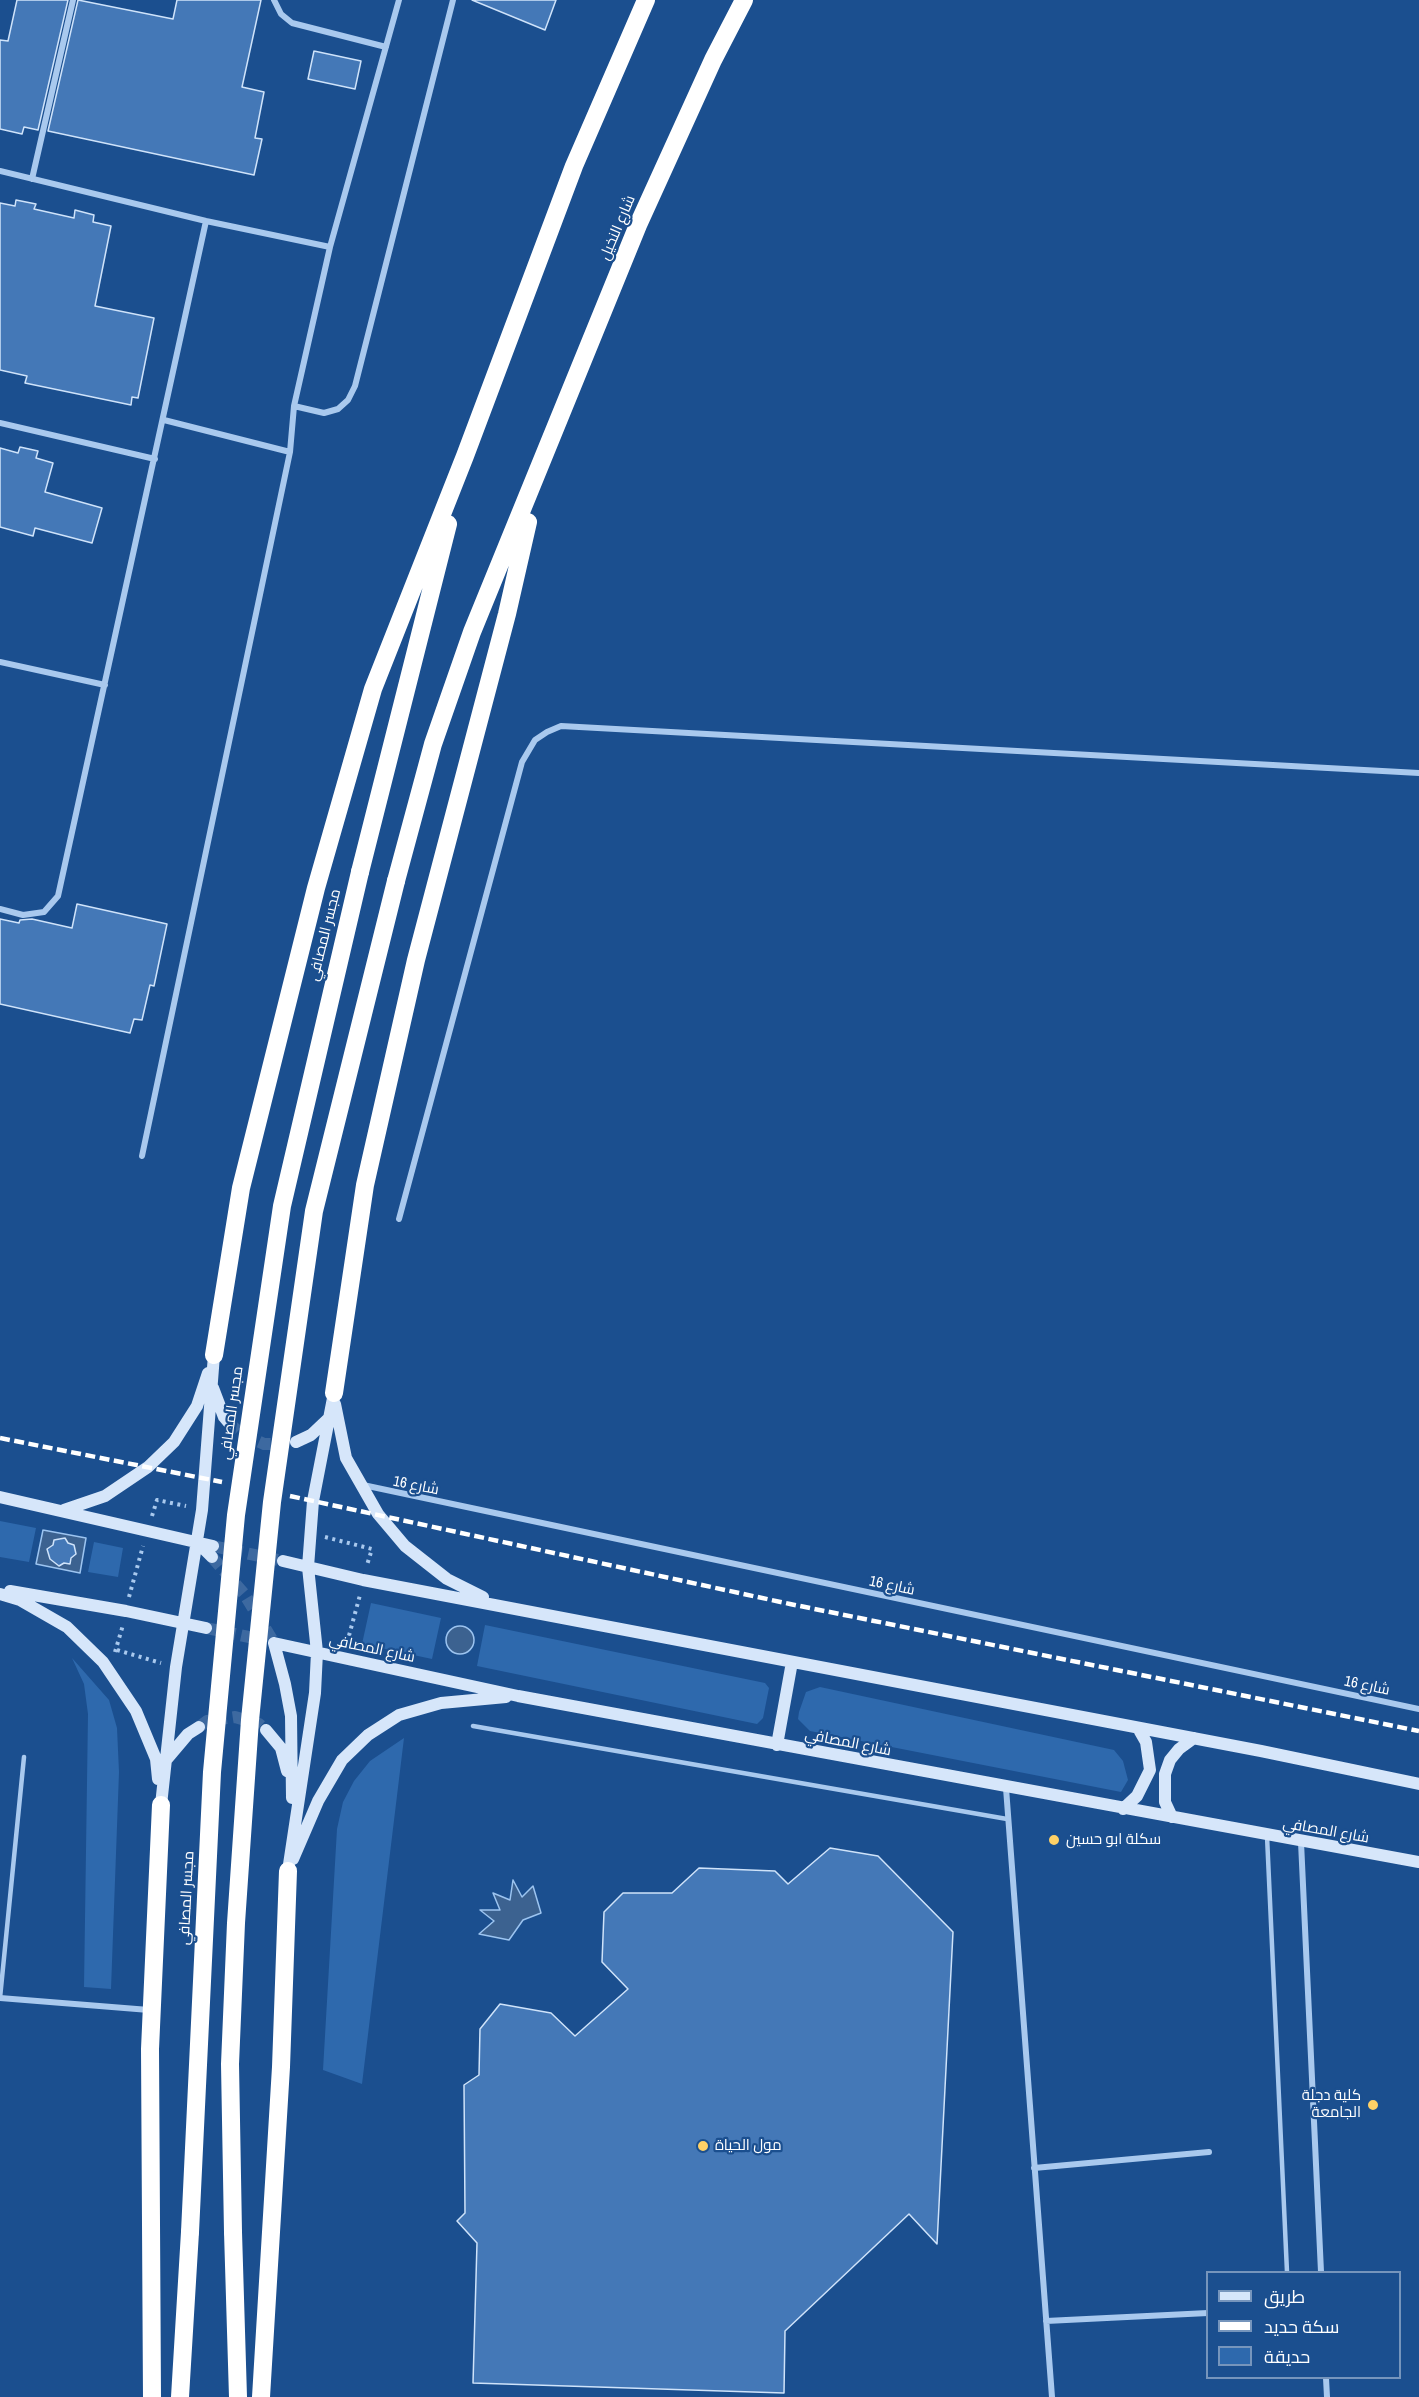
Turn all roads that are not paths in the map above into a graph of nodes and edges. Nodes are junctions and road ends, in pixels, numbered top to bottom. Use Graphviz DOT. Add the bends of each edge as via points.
graph roads {
  1 [pos="73,0"];
  2 [pos="274,0"];
  3 [pos="399,0"];
  4 [pos="453,0"];
  5 [pos="646,0"];
  6 [pos="744,0"];
  7 [pos="386,47"];
  8 [pos="0,171"];
  9 [pos="32,179"];
  10 [pos="206,221"];
  11 [pos="330,247"];
  12 [pos="294,406"];
  13 [pos="164,420"];
  14 [pos="0,423"];
  15 [pos="290,452"];
  16 [pos="465,456"];
  17 [pos="155,459"];
  18 [pos="538,476"];
  19 [pos="0,662"];
  20 [pos="105,685"];
  21 [pos="1419,773"];
  22 [pos="0,909"];
  23 [pos="142,1156"];
  24 [pos="399,1219"];
  25 [pos="214,1354"];
  26 [pos="212,1384"];
  27 [pos="334,1393"];
  28 [pos="329,1418"];
  29 [pos="229,1423"];
  30 [pos="297,1442"];
  31 [pos="360,1484"];
  32 [pos="0,1497"];
  33 [pos="64,1510"];
  34 [pos="196,1542"];
  35 [pos="213,1551"];
  36 [pos="283,1561"];
  37 [pos="308,1567"];
  38 [pos="0,1592"];
  39 [pos="495,1603"];
  40 [pos="183,1623"];
  41 [pos="206,1628"];
  42 [pos="317,1652"];
  43 [pos="792,1662"];
  44 [pos="518,1696"];
  45 [pos="1419,1709"];
  46 [pos="473,1726"];
  47 [pos="199,1727"];
  48 [pos="1138,1728"];
  49 [pos="266,1730"];
  50 [pos="1194,1738"];
  51 [pos="777,1745"];
  52 [pos="24,1757"];
  53 [pos="165,1761"];
  54 [pos="1419,1784"];
  55 [pos="1006,1788"];
  56 [pos="292,1789"];
  57 [pos="160,1805"];
  58 [pos="1123,1809"];
  59 [pos="1172,1817"];
  60 [pos="1007,1819"];
  61 [pos="294,1821"];
  62 [pos="1267,1836"];
  63 [pos="1301,1842"];
  64 [pos="1419,1862"];
  65 [pos="288,1871"];
  66 [pos="0,1998"];
  67 [pos="151,2010"];
  68 [pos="1209,2152"];
  69 [pos="1034,2168"];
  70 [pos="1287,2271"];
  71 [pos="1322,2271"];
  72 [pos="1206,2313"];
  73 [pos="1046,2321"];
  74 [pos="1326,2379"];
  75 [pos="152,2397"];
  76 [pos="180,2397"];
  77 [pos="238,2397"];
  78 [pos="261,2397"];
  79 [pos="1052,2397"];
  80 [pos="1327,2397"];
  1 -- 9 [label="street"];
  2 -- 7 [label="street" via="281,14 292,22"];
  3 -- 7 [label="street"];
  4 -- 12 [label="street" via="355,386 338,409 324,413"];
  5 -- 16 [label="highway" via="574,166"];
  6 -- 18 [label="highway, شارع النخيل" via="638,225"];
  7 -- 11 [label="street"];
  8 -- 9 [label="street"];
  9 -- 10 [label="street"];
  10 -- 11 [label="street"];
  10 -- 13 [label="street"];
  11 -- 12 [label="street"];
  12 -- 15 [label="street"];
  13 -- 15 [label="street"];
  13 -- 17 [label="street"];
  14 -- 17 [label="street"];
  15 -- 23 [label="street"];
  16 -- 25 [label="highway" via="373,689 316,888 241,1188"];
  16 -- 76 [label="highway, مجسر المصافي, bridge" via="360,872 282,1206 236,1515 212,1784"];
  17 -- 20 [label="street"];
  18 -- 27 [label="highway" via="507,614 416,960 365,1185"];
  18 -- 77 [label="highway, bridge" via="468,643 433,744 314,1211 272,1502 252,1698 236,1923 230,2064"];
  19 -- 20 [label="street"];
  20 -- 22 [label="street" via="58,896 44,912 22,915"];
  21 -- 24 [label="street" via="561,726 547,732 535,740 522,762"];
  25 -- 26 [label="main road"];
  25 -- 33 [label="main road" via="197,1406 174,1442 148,1467 105,1496"];
  26 -- 29 [label="main road"];
  26 -- 34 [label="main road"];
  27 -- 28 [label="main road"];
  27 -- 31 [label="main road" via="346,1458"];
  28 -- 30 [label="main road"];
  28 -- 37 [label="main road" via="313,1501"];
  31 -- 39 [label="main road" via="371,1505 405,1546 447,1579"];
  31 -- 45 [label="street, شارع 16"];
  32 -- 33 [label="main road"];
  33 -- 34 [label="main road"];
  34 -- 35 [label="main road"];
  34 -- 40 [label="main road"];
  36 -- 37 [label="main road"];
  37 -- 39 [label="main road"];
  37 -- 42 [label="main road"];
  38 -- 40 [label="main road"];
  38 -- 57 [label="main road" via="67,1627 103,1662 136,1711 156,1759"];
  39 -- 43 [label="main road"];
  40 -- 41 [label="main road"];
  40 -- 53 [label="main road"];
  42 -- 44 [label="main road, شارع المصافي"];
  42 -- 56 [label="main road, شارع المصافي" via="274,1643 291,1716"];
  42 -- 61 [label="main road" via="315,1693"];
  43 -- 48 [label="main road"];
  43 -- 51 [label="main road"];
  44 -- 51 [label="main road, شارع المصافي"];
  44 -- 65 [label="main road" via="441,1703 399,1715 368,1736 342,1760 318,1801"];
  46 -- 60 [label="lane"];
  47 -- 53 [label="main road"];
  48 -- 50 [label="main road"];
  48 -- 58 [label="main road" via="1146,1742 1149,1770 1137,1796"];
  49 -- 56 [label="main road" via="281,1748"];
  50 -- 54 [label="main road"];
  50 -- 59 [label="main road" via="1179,1749 1164,1774 1165,1802"];
  51 -- 55 [label="main road, شارع المصافي"];
  52 -- 66 [label="lane"];
  53 -- 57 [label="main road"];
  55 -- 58 [label="main road, شارع المصافي"];
  55 -- 60 [label="street"];
  56 -- 61 [label="main road"];
  57 -- 67 [label="highway"];
  58 -- 59 [label="main road, شارع المصافي"];
  59 -- 62 [label="main road, شارع المصافي"];
  60 -- 69 [label="street"];
  61 -- 65 [label="main road"];
  62 -- 63 [label="main road, شارع المصافي"];
  62 -- 70 [label="lane"];
  63 -- 64 [label="main road, شارع المصافي"];
  63 -- 71 [label="street"];
  65 -- 78 [label="highway" via="281,2067"];
  66 -- 67 [label="street"];
  67 -- 75 [label="highway"];
  68 -- 69 [label="street"];
  69 -- 73 [label="street"];
  72 -- 73 [label="street"];
  73 -- 79 [label="street"];
  74 -- 80 [label="street"];
}
